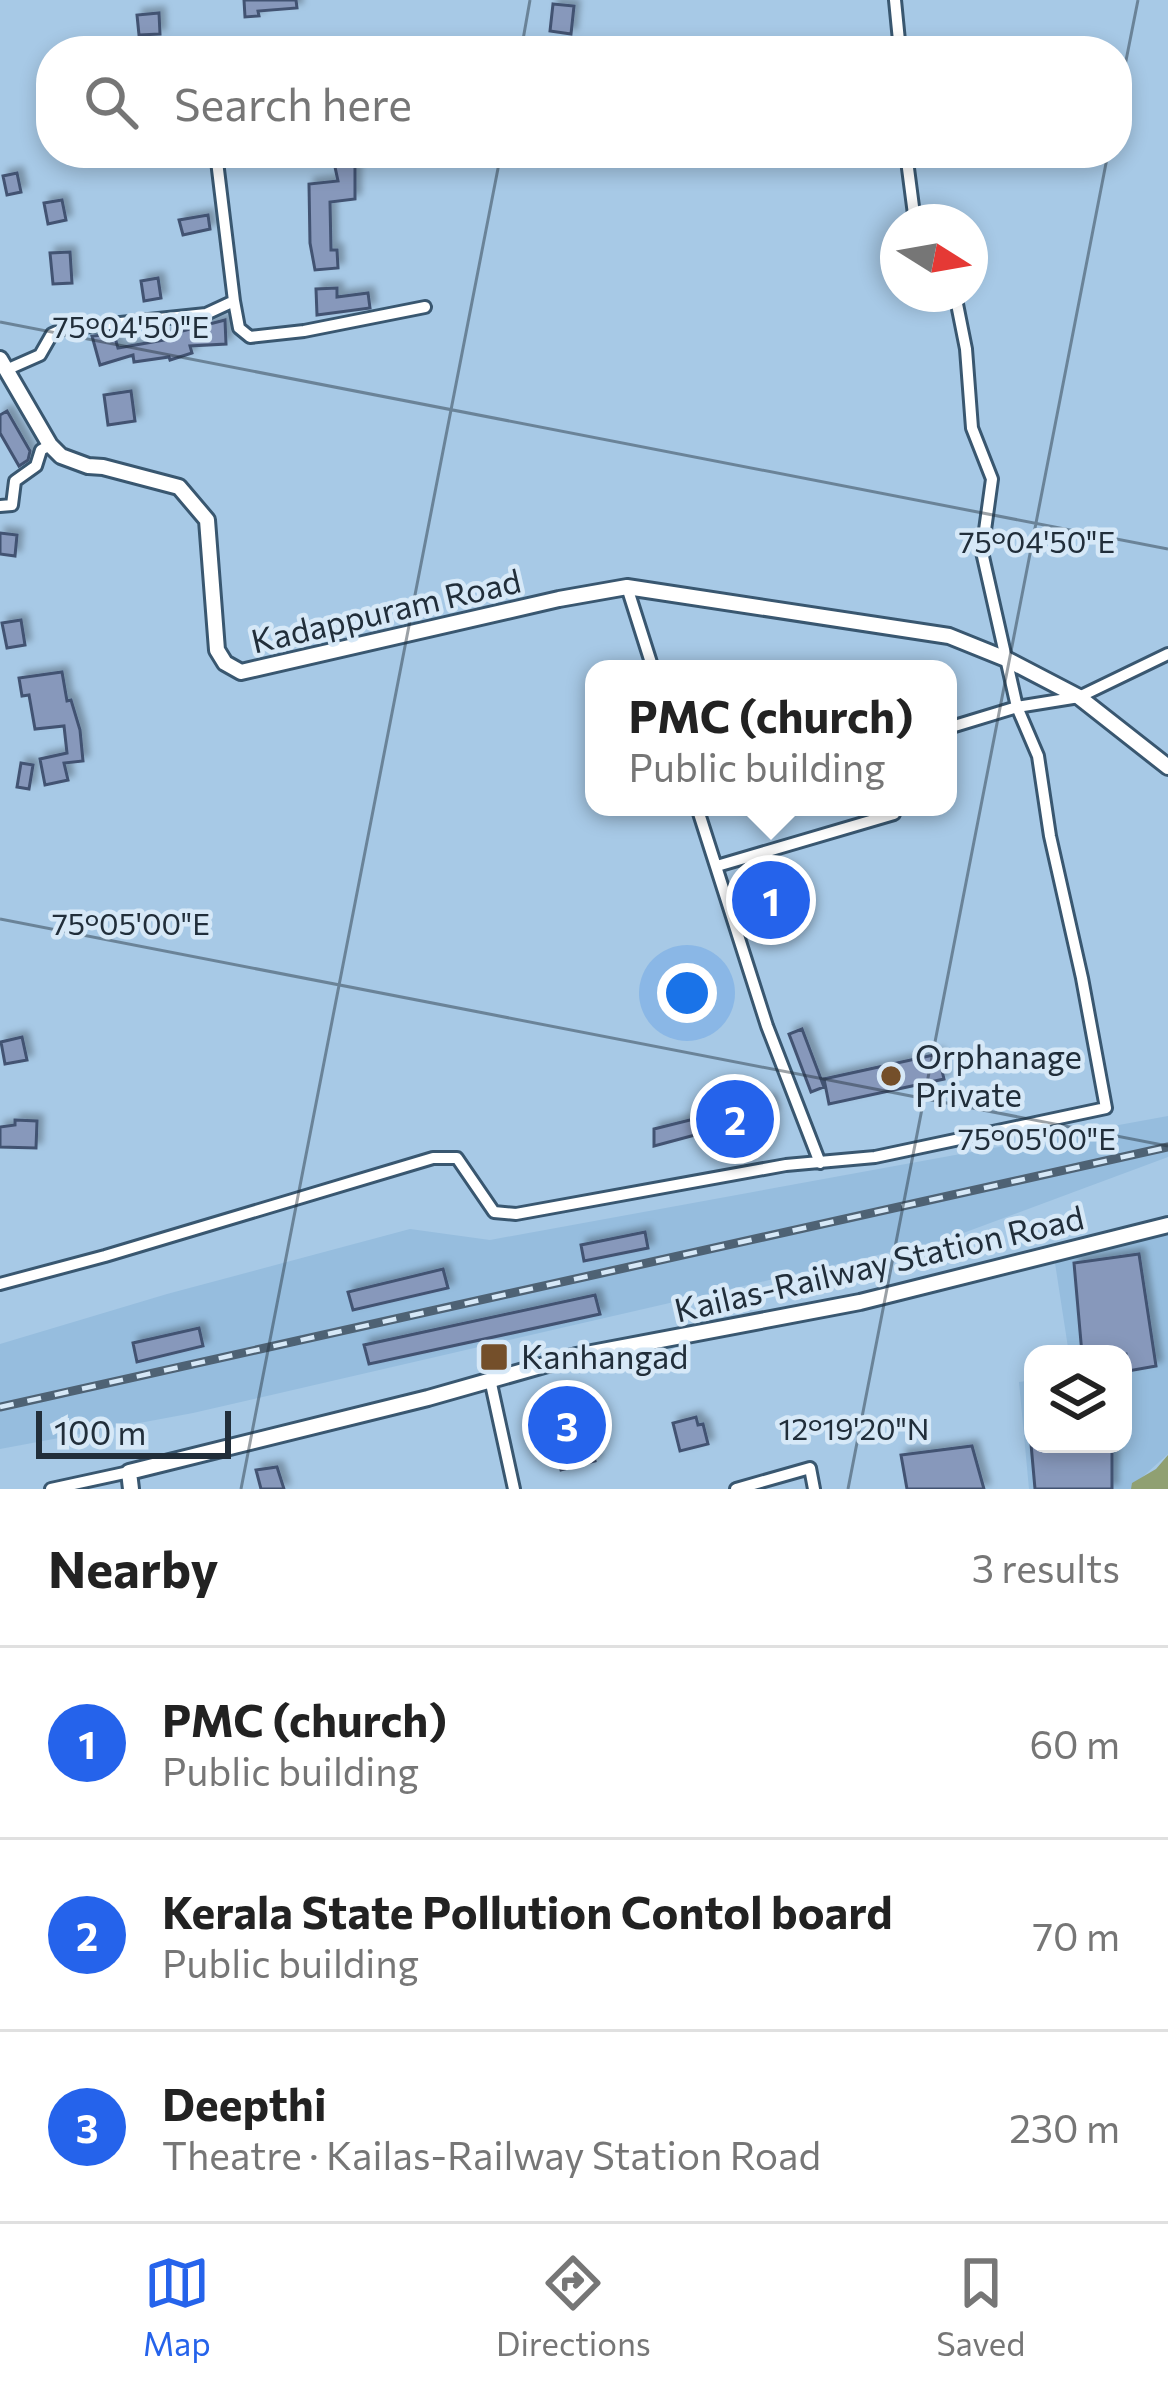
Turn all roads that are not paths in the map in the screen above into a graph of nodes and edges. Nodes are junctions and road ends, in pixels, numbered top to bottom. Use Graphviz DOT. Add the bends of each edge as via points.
graph roads {
  1 [pos="895,0"];
  2 [pos="899,36"];
  3 [pos="218,168"];
  4 [pos="908,168"];
  5 [pos="913,204"];
  6 [pos="234,301"];
  7 [pos="425,307"];
  8 [pos="958,312"];
  9 [pos="3,364"];
  10 [pos="50,445"];
  11 [pos="0,506"];
  12 [pos="627,587"];
  13 [pos="1168,654"];
  14 [pos="1006,658"];
  15 [pos="650,660"];
  16 [pos="1079,698"];
  17 [pos="1017,707"];
  18 [pos="957,725"];
  19 [pos="1168,767"];
  20 [pos="700,816"];
  21 [pos="887,816"];
  22 [pos="716,866"];
  23 [pos="820,1163"];
  24 [pos="1168,1225"];
  25 [pos="0,1283"];
  26 [pos="490,1379"];
  27 [pos="130,1481"];
  28 [pos="51,1489"];
  29 [pos="514,1489"];
  30 [pos="736,1489"];
  31 [pos="814,1489"];
  1 -- 2 [label="street"];
  3 -- 6 [label="street"];
  4 -- 5 [label="street"];
  6 -- 7 [label="street" via="239,328 250,338"];
  6 -- 9 [label="street" via="206,314 62,329 40,355"];
  8 -- 14 [label="street" via="972,428 992,479 982,552"];
  9 -- 10 [label="main road"];
  10 -- 11 [label="street" via="15,481 12,505"];
  10 -- 12 [label="main road, Kadappuram Road" via="88,466 179,487 206,520 217,650 241,672"];
  12 -- 14 [label="main road" via="949,636"];
  12 -- 15 [label="street"];
  13 -- 16 [label="street"];
  14 -- 16 [label="main road"];
  14 -- 17 [label="street"];
  16 -- 17 [label="street"];
  16 -- 19 [label="main road"];
  17 -- 18 [label="street"];
  17 -- 23 [label="street" via="1038,756 1106,1108"];
  20 -- 22 [label="street"];
  21 -- 22 [label="street"];
  22 -- 23 [label="street"];
  23 -- 25 [label="street" via="516,1214 494,1212 458,1158 433,1158"];
  24 -- 26 [label="main road, Kailas-Railway Station Road" via="860,1302"];
  26 -- 27 [label="main road, Kailas-Railway Station Road"];
  26 -- 29 [label="street"];
  27 -- 28 [label="street"];
  30 -- 31 [label="street" via="809,1468"];
}
